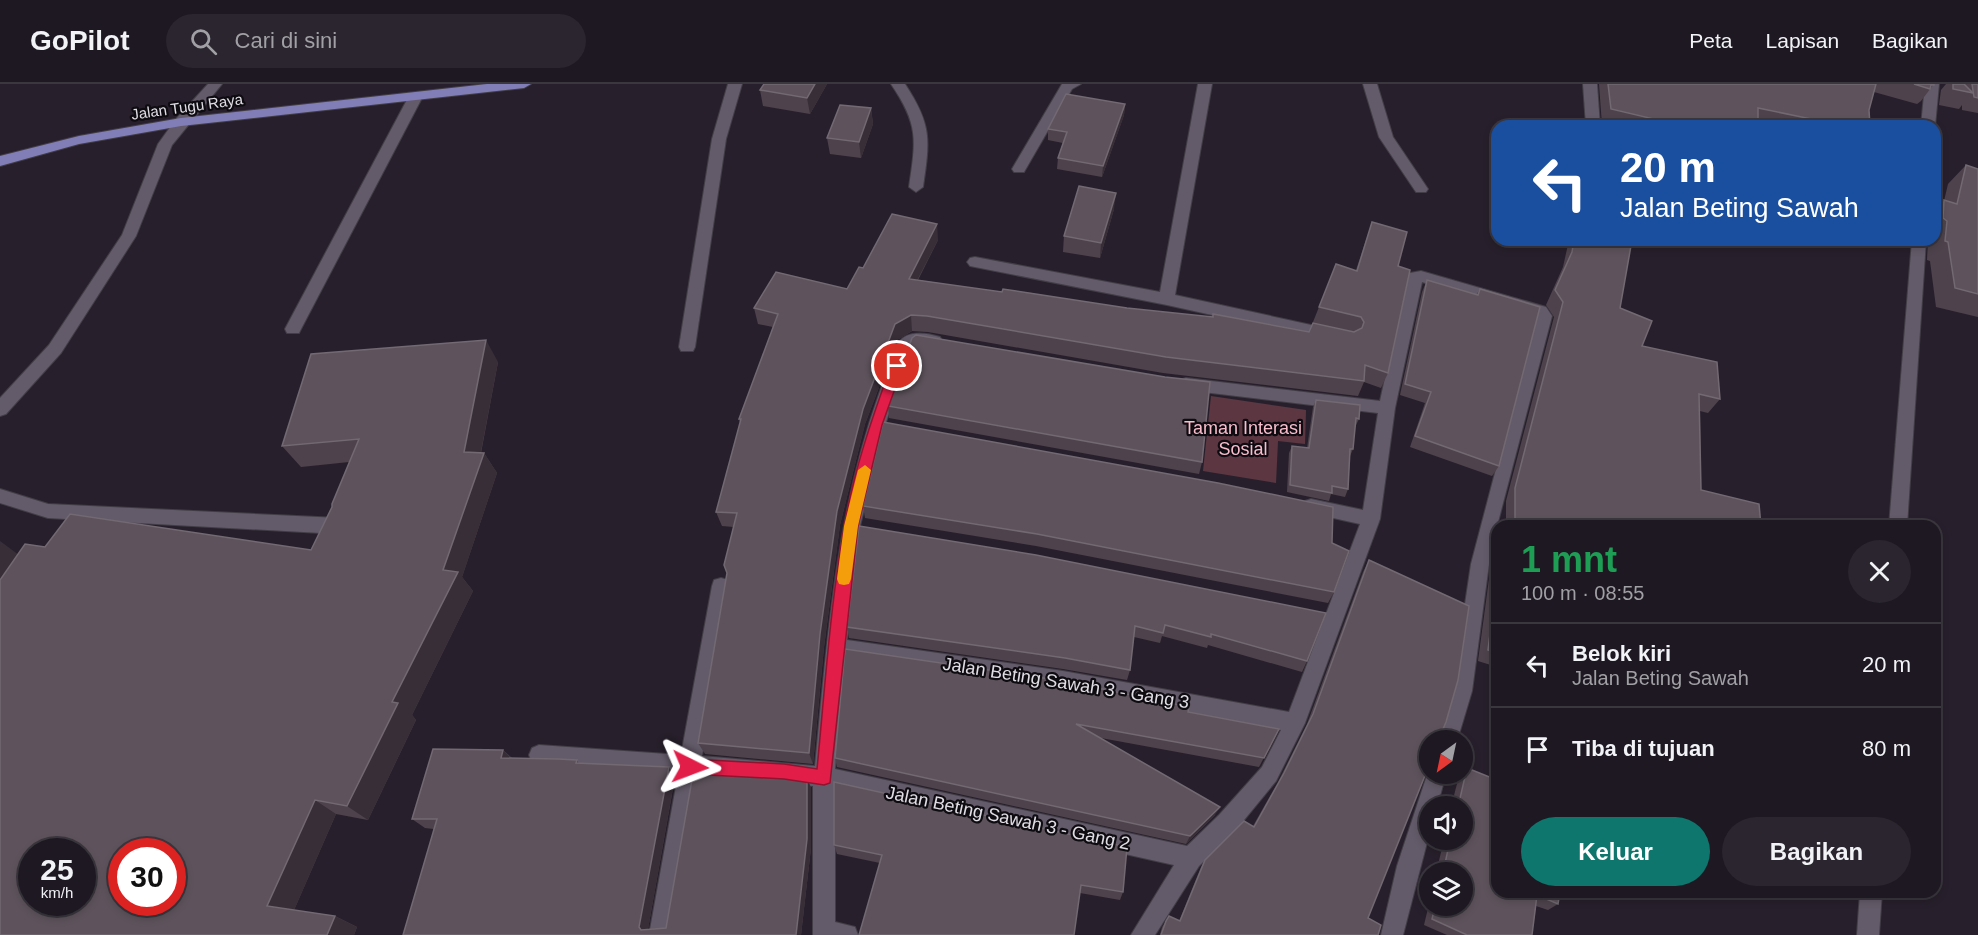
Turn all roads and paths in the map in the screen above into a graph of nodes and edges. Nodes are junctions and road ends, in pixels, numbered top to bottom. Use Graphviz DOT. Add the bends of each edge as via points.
graph roads {
  1 [pos="215,84"];
  2 [pos="524,84"];
  3 [pos="735,84"];
  4 [pos="898,84"];
  5 [pos="1074,84"];
  6 [pos="1205,84"];
  7 [pos="1370,84"];
  8 [pos="1590,84"];
  9 [pos="1932,84"];
  10 [pos="416,96"];
  11 [pos="1593,120"];
  12 [pos="1929,120"];
  13 [pos="181,122"];
  14 [pos="0,161"];
  15 [pos="1019,169"];
  16 [pos="916,187"];
  17 [pos="1421,189"];
  18 [pos="1919,246"];
  19 [pos="975,262"];
  20 [pos="1167,299"];
  21 [pos="292,329"];
  22 [pos="1348,339"];
  23 [pos="951,344"];
  24 [pos="687,347"];
  25 [pos="1175,382"];
  26 [pos="1387,408"];
  27 [pos="0,409"];
  28 [pos="0,496"];
  29 [pos="1291,502"];
  30 [pos="73,513"];
  31 [pos="1371,519"];
  32 [pos="1491,520"];
  33 [pos="1898,520"];
  34 [pos="1491,521"];
  35 [pos="339,526"];
  36 [pos="851,526"];
  37 [pos="874,530"];
  38 [pos="60,532"];
  39 [pos="721,586"];
  40 [pos="1311,611"];
  41 [pos="1334,616"];
  42 [pos="836,647"];
  43 [pos="1295,723"];
  44 [pos="1450,730"];
  45 [pos="539,755"];
  46 [pos="690,767"];
  47 [pos="824,777"];
  48 [pos="1433,784"];
  49 [pos="1191,858"];
  50 [pos="1871,898"];
  51 [pos="832,934"];
  52 [pos="660,935"];
  53 [pos="1142,935"];
  54 [pos="1392,935"];
  55 [pos="1868,935"];
  1 -- 13 [label="street"];
  2 -- 10 [label="main road, Jalan Tugu Raya"];
  3 -- 24 [label="street" via="719,139"];
  4 -- 16 [label="street" via="915,107 923,134"];
  5 -- 15 [label="street" via="1067,86"];
  6 -- 20 [label="street"];
  7 -- 17 [label="street" via="1386,137"];
  8 -- 11 [label="street"];
  9 -- 12 [label="street"];
  10 -- 13 [label="main road, Jalan Tugu Raya"];
  10 -- 21 [label="street"];
  13 -- 14 [label="main road, Jalan Tugu Raya" via="79,140"];
  13 -- 27 [label="street" via="165,144 129,236 55,349"];
  18 -- 33 [label="street"];
  19 -- 20 [label="street"];
  20 -- 22 [label="street"];
  23 -- 36 [label="street" via="913,339 904,346"];
  25 -- 26 [label="street"];
  26 -- 31 [label="street"];
  26 -- 32 [label="street" via="1415,277 1429,277 1542,313"];
  28 -- 30 [label="street" via="48,511"];
  29 -- 31 [label="street"];
  30 -- 35 [label="street"];
  30 -- 38 [label="street"];
  31 -- 41 [label="street"];
  34 -- 44 [label="street" via="1480,564 1462,691"];
  36 -- 37 [label="street"];
  36 -- 42 [label="street"];
  39 -- 46 [label="street"];
  40 -- 41 [label="street"];
  41 -- 43 [label="street"];
  42 -- 43 [label="street, Jalan Beting Sawah 3 - Gang 3" via="1063,680"];
  42 -- 47 [label="street"];
  43 -- 49 [label="street" via="1269,774"];
  45 -- 46 [label="street, Jalan Beting Sawah 3 - Gang 2"];
  46 -- 47 [label="street, Jalan Beting Sawah 3 - Gang 2"];
  46 -- 52 [label="street"];
  47 -- 49 [label="street, Jalan Beting Sawah 3 - Gang 2"];
  47 -- 51 [label="street"];
  48 -- 54 [label="street"];
  49 -- 53 [label="street"];
  50 -- 55 [label="street"];
}
